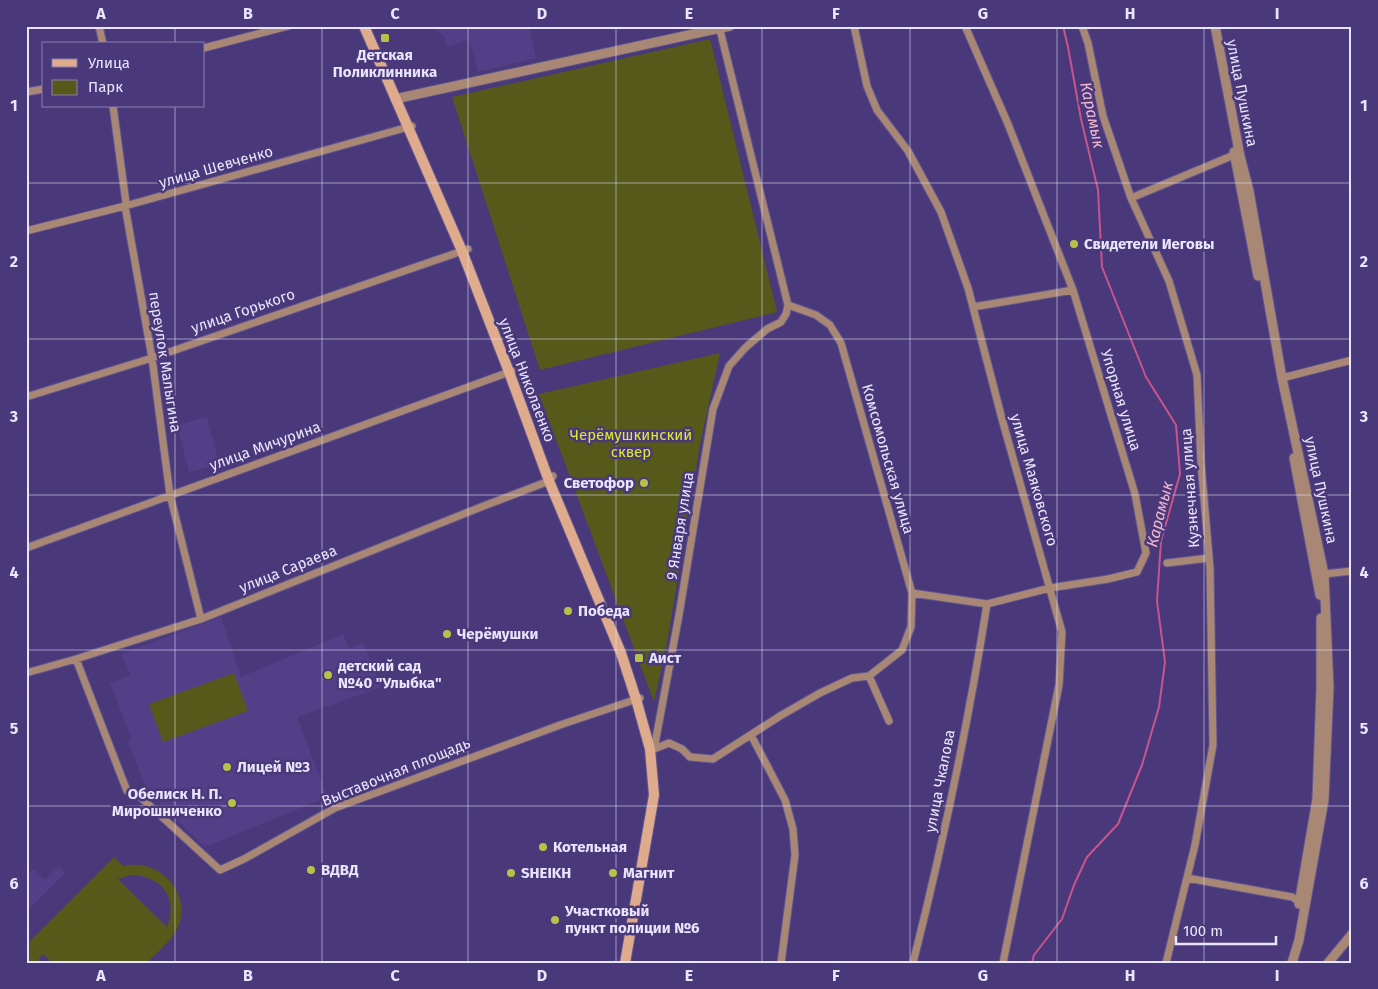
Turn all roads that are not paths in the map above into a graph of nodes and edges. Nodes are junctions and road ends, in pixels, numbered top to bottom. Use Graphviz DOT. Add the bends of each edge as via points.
graph roads {
  1 [pos="99,26"];
  2 [pos="288,26"];
  3 [pos="364,26"];
  4 [pos="369,26"];
  5 [pos="730,26"];
  6 [pos="854,26"];
  7 [pos="965,26"];
  8 [pos="1082,26"];
  9 [pos="1210,26"];
  10 [pos="1215,26"];
  11 [pos="720,27"];
  12 [pos="103,42"];
  13 [pos="205,48"];
  14 [pos="42,89"];
  15 [pos="26,92"];
  16 [pos="397,99"];
  17 [pos="113,108"];
  18 [pos="409,127"];
  19 [pos="1237,156"];
  20 [pos="1131,198"];
  21 [pos="126,206"];
  22 [pos="26,231"];
  23 [pos="465,250"];
  24 [pos="1073,290"];
  25 [pos="788,305"];
  26 [pos="973,307"];
  27 [pos="152,358"];
  28 [pos="1352,360"];
  29 [pos="511,372"];
  30 [pos="1282,378"];
  31 [pos="26,397"];
  32 [pos="551,478"];
  33 [pos="170,495"];
  34 [pos="26,548"];
  35 [pos="1209,558"];
  36 [pos="1167,563"];
  37 [pos="1352,571"];
  38 [pos="1324,574"];
  39 [pos="1050,588"];
  40 [pos="912,593"];
  41 [pos="987,604"];
  42 [pos="201,619"];
  43 [pos="76,659"];
  44 [pos="26,673"];
  45 [pos="869,676"];
  46 [pos="638,699"];
  47 [pos="888,721"];
  48 [pos="751,735"];
  49 [pos="652,749"];
  50 [pos="1187,878"];
  51 [pos="1302,904"];
  52 [pos="1352,934"];
  53 [pos="1352,942"];
  54 [pos="625,963"];
  55 [pos="631,963"];
  56 [pos="781,963"];
  57 [pos="912,963"];
  58 [pos="1003,963"];
  59 [pos="1166,963"];
  60 [pos="1286,963"];
  61 [pos="1292,963"];
  62 [pos="1328,963"];
  63 [pos="1335,963"];
  1 -- 12 [label="street"];
  2 -- 13 [label="street"];
  3 -- 16 [label="main road, улица Николаенко"];
  4 -- 16 [label="main road, улица Николаенко"];
  5 -- 11 [label="street"];
  6 -- 26 [label="street, улица Маяковского" via="867,86 877,110 908,151 941,212"];
  7 -- 24 [label="street, Упорная улица" via="1008,124"];
  8 -- 20 [label="street, Кузнечная улица" via="1103,116"];
  9 -- 19 [label="street, улица Пушкина"];
  10 -- 19 [label="street, улица Пушкина"];
  11 -- 16 [label="street"];
  11 -- 25 [label="street"];
  14 -- 15 [label="street"];
  16 -- 18 [label="main road, улица Николаенко"];
  17 -- 21 [label="street, переулок Малыгина"];
  18 -- 21 [label="street, улица Шевченко"];
  18 -- 23 [label="main road, улица Николаенко"];
  19 -- 20 [label="street"];
  19 -- 30 [label="street, улица Пушкина" via="1249,191"];
  19 -- 51 [label="street, улица Пушкина" via="1320,592 1317,799"];
  20 -- 35 [label="street, Кузнечная улица" via="1169,281 1198,375"];
  21 -- 22 [label="street, улица Шевченко"];
  21 -- 27 [label="street, переулок Малыгина"];
  23 -- 27 [label="street, улица Горького"];
  23 -- 29 [label="main road, улица Николаенко"];
  24 -- 26 [label="street"];
  24 -- 39 [label="street, Упорная улица" via="1135,494 1146,553 1137,572"];
  25 -- 40 [label="street, Комсомольская улица" via="816,315 830,325 841,343"];
  25 -- 49 [label="street, 9 Января улица" via="781,322 766,329 729,366 713,409 679,615"];
  26 -- 39 [label="street, улица Маяковского"];
  27 -- 31 [label="street, улица Горького"];
  27 -- 33 [label="street, переулок Малыгина"];
  28 -- 30 [label="street"];
  29 -- 32 [label="main road, улица Николаенко"];
  29 -- 33 [label="street, улица Мичурина"];
  30 -- 38 [label="street, улица Пушкина"];
  32 -- 42 [label="street, улица Сараева"];
  32 -- 46 [label="main road, улица Николаенко"];
  32 -- 46 [label="main road, улица Николаенко" via="628,661"];
  33 -- 34 [label="street, улица Мичурина"];
  33 -- 42 [label="street, переулок Малыгина"];
  35 -- 36 [label="street"];
  35 -- 50 [label="street, Кузнечная улица" via="1213,745"];
  37 -- 38 [label="street"];
  38 -- 51 [label="street, улица Пушкина" via="1329,687 1324,800"];
  39 -- 41 [label="street, Упорная улица"];
  39 -- 58 [label="street, улица Маяковского" via="1062,632 1059,685"];
  40 -- 41 [label="street, Упорная улица"];
  40 -- 45 [label="street, Комсомольская улица" via="911,627 902,650"];
  41 -- 57 [label="street, улица Чкалова" via="978,665 937,867"];
  42 -- 43 [label="street, улица Сараева"];
  43 -- 44 [label="street, улица Сараева"];
  43 -- 46 [label="street, Выставочная площадь" via="127,791 137,794 220,870 335,808"];
  45 -- 47 [label="street"];
  45 -- 48 [label="street, Комсомольская улица" via="852,678 820,693"];
  46 -- 49 [label="main road"];
  48 -- 49 [label="street, Комсомольская улица" via="713,759 690,756 669,743"];
  48 -- 56 [label="street" via="785,800 793,829 795,855"];
  49 -- 54 [label="main road" via="654,795"];
  49 -- 55 [label="main road" via="658,795"];
  50 -- 51 [label="street" via="1292,897"];
  50 -- 59 [label="street, Кузнечная улица"];
  51 -- 60 [label="street, улица Пушкина"];
  51 -- 61 [label="street, улица Пушкина" via="1299,940"];
  52 -- 62 [label="street"];
  53 -- 63 [label="street"];
}
